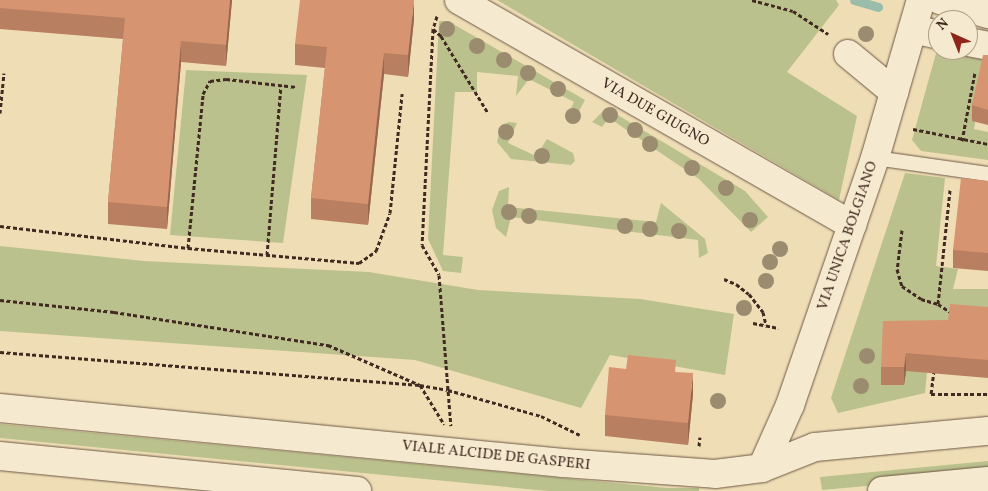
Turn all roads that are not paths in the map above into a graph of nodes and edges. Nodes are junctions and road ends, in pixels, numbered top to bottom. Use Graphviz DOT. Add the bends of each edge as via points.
graph roads {
  1 [pos="921,0"];
  2 [pos="940,0"];
  3 [pos="449,5"];
  4 [pos="988,14"];
  5 [pos="925,32"];
  6 [pos="848,54"];
  7 [pos="894,92"];
  8 [pos="875,158"];
  9 [pos="988,174"];
  10 [pos="852,225"];
  11 [pos="0,408"];
  12 [pos="988,431"];
  13 [pos="0,456"];
  14 [pos="758,479"];
  15 [pos="988,481"];
  16 [pos="357,491"];
  17 [pos="882,491"];
  1 -- 5 [label="street, VIA UNICA BOLGIANO"];
  2 -- 4 [label="street"];
  3 -- 10 [label="street, VIA DUE GIUGNO"];
  5 -- 7 [label="street, VIA UNICA BOLGIANO"];
  6 -- 7 [label="street"];
  7 -- 8 [label="street, VIA UNICA BOLGIANO"];
  8 -- 9 [label="lane"];
  8 -- 10 [label="street, VIA UNICA BOLGIANO"];
  10 -- 14 [label="street, VIA UNICA BOLGIANO" via="790,405"];
  11 -- 14 [label="street, VIALE ALCIDE DE GASPERI" via="459,444 563,463"];
  12 -- 14 [label="street, VIALE ALCIDE DE GASPERI" via="815,447"];
  13 -- 16 [label="street"];
  15 -- 17 [label="street"];
}
